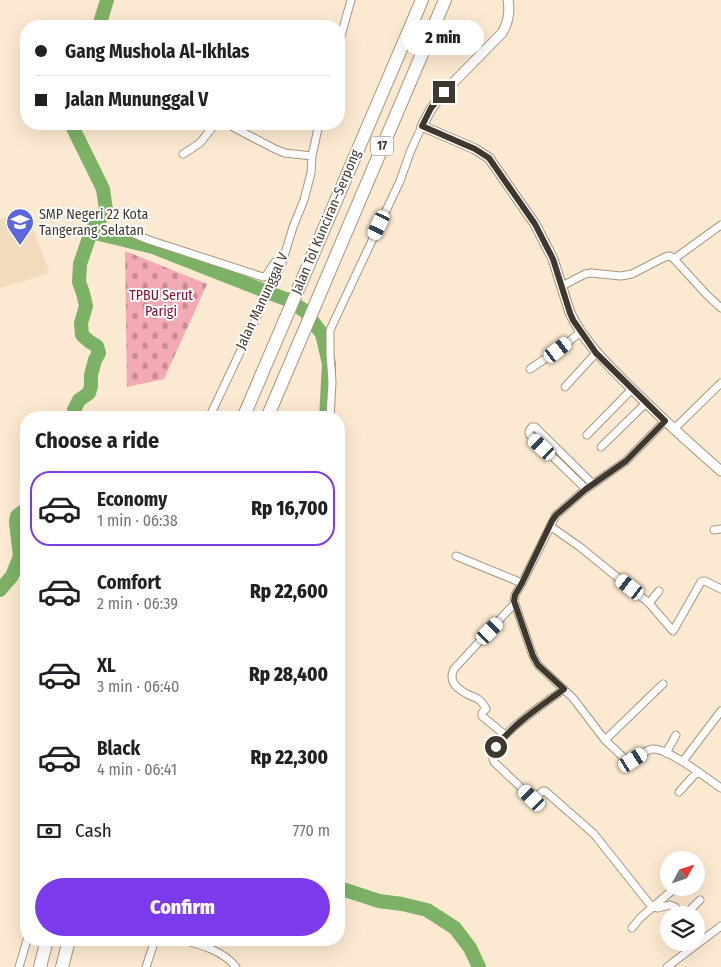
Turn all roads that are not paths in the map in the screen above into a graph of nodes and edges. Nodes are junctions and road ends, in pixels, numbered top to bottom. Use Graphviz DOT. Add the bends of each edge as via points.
graph roads {
  1 [pos="351,0"];
  2 [pos="422,0"];
  3 [pos="445,0"];
  4 [pos="508,0"];
  5 [pos="345,22"];
  6 [pos="422,126"];
  7 [pos="210,130"];
  8 [pos="238,130"];
  9 [pos="318,130"];
  10 [pos="183,154"];
  11 [pos="312,156"];
  12 [pos="721,224"];
  13 [pos="128,231"];
  14 [pos="674,259"];
  15 [pos="282,263"];
  16 [pos="562,286"];
  17 [pos="721,308"];
  18 [pos="582,332"];
  19 [pos="596,353"];
  20 [pos="530,369"];
  21 [pos="721,383"];
  22 [pos="565,387"];
  23 [pos="632,389"];
  24 [pos="646,403"];
  25 [pos="212,411"];
  26 [pos="246,411"];
  27 [pos="270,411"];
  28 [pos="330,411"];
  29 [pos="665,421"];
  30 [pos="674,429"];
  31 [pos="586,435"];
  32 [pos="601,447"];
  33 [pos="721,471"];
  34 [pos="590,487"];
  35 [pos="550,526"];
  36 [pos="456,556"];
  37 [pos="522,583"];
  38 [pos="721,589"];
  39 [pos="659,591"];
  40 [pos="649,603"];
  41 [pos="514,604"];
  42 [pos="663,684"];
  43 [pos="564,689"];
  44 [pos="721,712"];
  45 [pos="505,735"];
  46 [pos="676,735"];
  47 [pos="605,740"];
  48 [pos="666,753"];
  49 [pos="683,761"];
  50 [pos="697,772"];
  51 [pos="721,788"];
  52 [pos="679,792"];
  53 [pos="665,896"];
  54 [pos="700,900"];
  55 [pos="694,906"];
  56 [pos="652,907"];
  57 [pos="660,908"];
  58 [pos="721,926"];
  59 [pos="632,928"];
  60 [pos="705,938"];
  61 [pos="25,946"];
  62 [pos="45,946"];
  63 [pos="67,946"];
  64 [pos="153,946"];
  65 [pos="203,946"];
  66 [pos="688,951"];
  67 [pos="19,967"];
  68 [pos="40,967"];
  69 [pos="62,967"];
  70 [pos="146,967"];
  71 [pos="236,967"];
  72 [pos="667,967"];
  1 -- 5 [label="street"];
  2 -- 26 [label="highway, Jalan Tol Kunciran–Serpong / 17"];
  3 -- 27 [label="highway, Jalan Tol Kunciran–Serpong / 17"];
  4 -- 6 [label="street" via="506,26 502,33 444,92"];
  6 -- 16 [label="street" via="489,158 535,224 553,259"];
  6 -- 28 [label="street" via="400,181 330,330"];
  7 -- 10 [label="street" via="200,143"];
  8 -- 11 [label="street" via="274,149"];
  9 -- 11 [label="street, Jalan Manunggal V"];
  11 -- 15 [label="street, Jalan Manunggal V" via="304,200"];
  12 -- 14 [label="street"];
  13 -- 15 [label="street" via="262,278 275,262"];
  14 -- 16 [label="street" via="666,257 621,276 585,274"];
  14 -- 17 [label="street"];
  15 -- 25 [label="street, Jalan Manunggal V"];
  16 -- 18 [label="street" via="570,313"];
  18 -- 19 [label="street"];
  18 -- 20 [label="street"];
  19 -- 22 [label="street"];
  19 -- 23 [label="street"];
  21 -- 30 [label="street"];
  23 -- 24 [label="street"];
  23 -- 31 [label="street"];
  24 -- 29 [label="street"];
  24 -- 32 [label="street"];
  29 -- 30 [label="street"];
  29 -- 34 [label="street" via="626,461"];
  30 -- 33 [label="street"];
  34 -- 34 [label="street" via="529,434 528,431 535,427"];
  34 -- 35 [label="street" via="556,515"];
  35 -- 37 [label="street"];
  35 -- 40 [label="street"];
  36 -- 37 [label="street"];
  37 -- 41 [label="street"];
  38 -- 40 [label="street" via="701,582 673,631"];
  39 -- 40 [label="street"];
  41 -- 43 [label="street" via="538,665"];
  41 -- 45 [label="street" via="454,669 451,678 458,688 478,699 486,709 482,716"];
  42 -- 47 [label="street"];
  43 -- 45 [label="street"];
  43 -- 47 [label="street"];
  44 -- 49 [label="street"];
  45 -- 56 [label="street" via="492,754 494,762 532,798 545,791 594,834"];
  46 -- 48 [label="street"];
  47 -- 48 [label="street" via="625,759 633,760 653,749"];
  48 -- 49 [label="street"];
  49 -- 50 [label="street"];
  50 -- 51 [label="street"];
  50 -- 52 [label="street"];
  53 -- 56 [label="street"];
  54 -- 55 [label="street"];
  56 -- 57 [label="street"];
  56 -- 59 [label="street"];
  58 -- 60 [label="street"];
  61 -- 67 [label="street"];
  62 -- 68 [label="highway"];
  63 -- 69 [label="highway"];
  64 -- 70 [label="street"];
  65 -- 71 [label="street" via="219,953"];
  66 -- 72 [label="street"];
}
